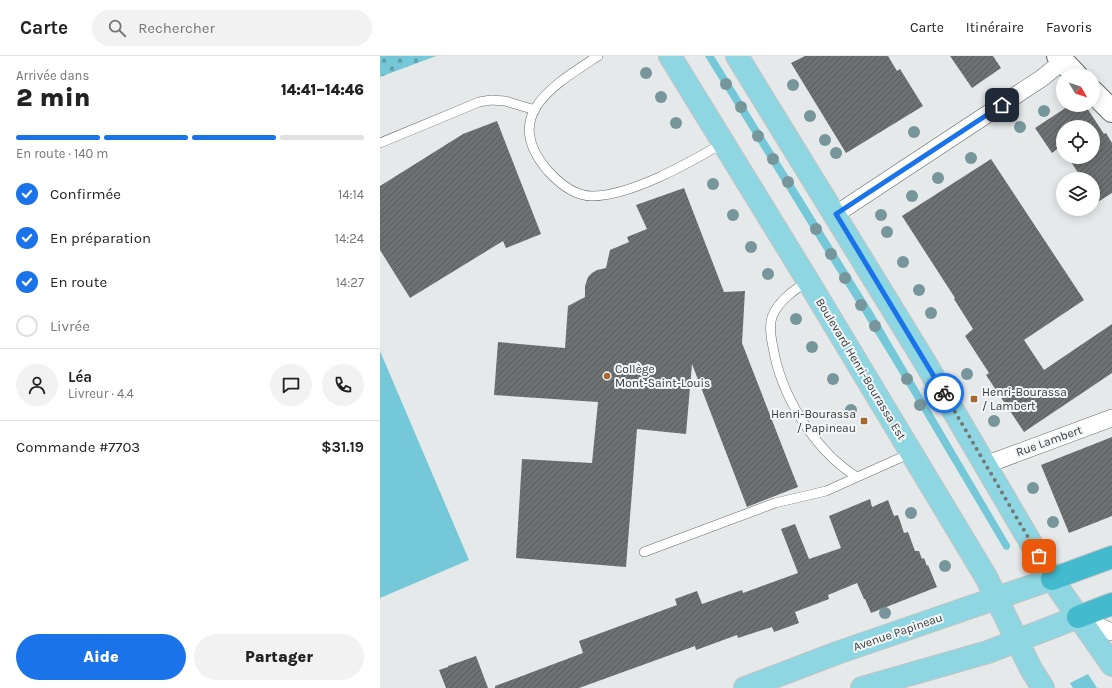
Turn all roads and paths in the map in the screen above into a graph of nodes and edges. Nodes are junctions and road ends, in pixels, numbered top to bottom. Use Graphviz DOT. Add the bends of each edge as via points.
graph roads {
  1 [pos="598,56"];
  2 [pos="670,56"];
  3 [pos="737,56"];
  4 [pos="1066,64"];
  5 [pos="535,110"];
  6 [pos="723,142"];
  7 [pos="380,143"];
  8 [pos="836,214"];
  9 [pos="808,281"];
  10 [pos="1112,418"];
  11 [pos="911,453"];
  12 [pos="986,465"];
  13 [pos="857,477"];
  14 [pos="644,552"];
  15 [pos="1112,557"];
  16 [pos="1052,579"];
  17 [pos="997,598"];
  18 [pos="1112,604"];
  19 [pos="1078,618"];
  20 [pos="1112,632"];
  21 [pos="1017,641"];
  22 [pos="1112,665"];
  23 [pos="745,688"];
  24 [pos="862,688"];
  25 [pos="1043,688"];
  1 -- 5 [label="lane" via="551,89"];
  2 -- 6 [label="main road, Boulevard Henri-Bourassa Est"];
  3 -- 8 [label="main road"];
  4 -- 8 [label="street"];
  5 -- 6 [label="lane" via="529,128 532,148 552,176 564,186 590,196 632,188 686,163"];
  5 -- 7 [label="lane" via="505,101 479,102"];
  6 -- 9 [label="main road, Boulevard Henri-Bourassa Est"];
  8 -- 12 [label="main road"];
  9 -- 11 [label="main road, Boulevard Henri-Bourassa Est"];
  9 -- 13 [label="lane" via="788,295 772,319 771,333 778,371 793,404 812,434 836,462"];
  10 -- 12 [label="street, Rue Lambert"];
  11 -- 13 [label="lane"];
  11 -- 17 [label="main road, Boulevard Henri-Bourassa Est"];
  12 -- 16 [label="main road"];
  13 -- 14 [label="lane" via="826,491 775,503"];
  15 -- 16 [label="highway"];
  16 -- 17 [label="main road, Avenue Papineau"];
  16 -- 19 [label="main road"];
  17 -- 21 [label="main road, Boulevard Henri-Bourassa Est"];
  17 -- 23 [label="main road, Avenue Papineau" via="837,653"];
  18 -- 19 [label="highway"];
  19 -- 20 [label="street"];
  19 -- 21 [label="main road"];
  19 -- 22 [label="main road"];
  21 -- 24 [label="main road" via="988,652"];
  21 -- 25 [label="main road, Boulevard Henri-Bourassa Est"];
}
